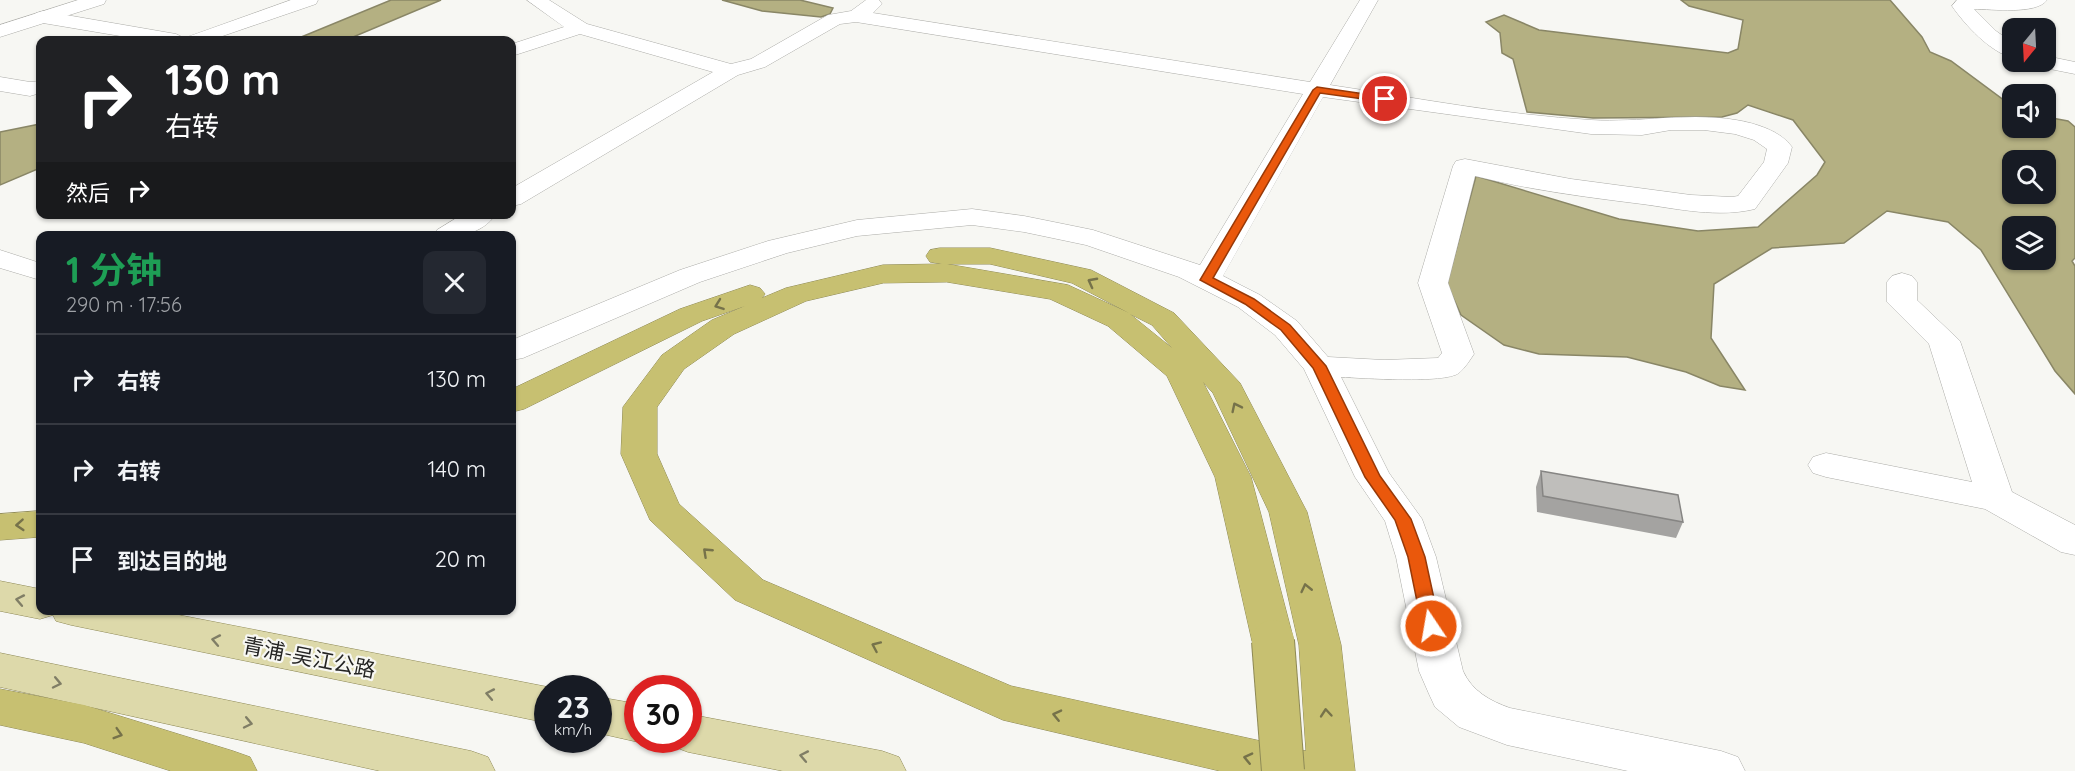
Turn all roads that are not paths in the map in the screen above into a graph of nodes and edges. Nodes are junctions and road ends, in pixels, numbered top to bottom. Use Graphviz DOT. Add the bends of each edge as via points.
graph roads {
  1 [pos="97,0"];
  2 [pos="309,0"];
  3 [pos="536,0"];
  4 [pos="878,0"];
  5 [pos="1369,0"];
  6 [pos="2038,0"];
  7 [pos="856,16"];
  8 [pos="43,17"];
  9 [pos="580,28"];
  10 [pos="0,31"];
  11 [pos="153,36"];
  12 [pos="205,36"];
  13 [pos="2002,44"];
  14 [pos="516,49"];
  15 [pos="2056,65"];
  16 [pos="2075,68"];
  17 [pos="731,71"];
  18 [pos="0,84"];
  19 [pos="36,88"];
  20 [pos="1317,90"];
  21 [pos="516,196"];
  22 [pos="475,219"];
  23 [pos="455,231"];
  24 [pos="0,258"];
  25 [pos="36,271"];
  26 [pos="1206,280"];
  27 [pos="1902,282"];
  28 [pos="516,349"];
  29 [pos="1319,366"];
  30 [pos="516,400"];
  31 [pos="1826,465"];
  32 [pos="1996,499"];
  33 [pos="36,524"];
  34 [pos="0,527"];
  35 [pos="2075,542"];
  36 [pos="0,596"];
  37 [pos="36,603"];
  38 [pos="96,615"];
  39 [pos="0,670"];
  40 [pos="534,702"];
  41 [pos="0,707"];
  42 [pos="702,736"];
  43 [pos="232,771"];
  44 [pos="471,771"];
  45 [pos="882,771"];
  46 [pos="1283,771"];
  47 [pos="1305,771"];
  48 [pos="1331,771"];
  49 [pos="1721,771"];
  1 -- 8 [label="street"];
  2 -- 12 [label="street"];
  3 -- 9 [label="street"];
  4 -- 7 [label="street"];
  5 -- 20 [label="street"];
  6 -- 13 [label="street" via="1961,6"];
  7 -- 17 [label="street" via="835,19 758,63"];
  7 -- 20 [label="street"];
  8 -- 10 [label="street"];
  8 -- 11 [label="street"];
  9 -- 14 [label="street"];
  9 -- 17 [label="street"];
  15 -- 16 [label="street"];
  17 -- 21 [label="street"];
  18 -- 19 [label="street"];
  20 -- 26 [label="street"];
  20 -- 29 [label="street" via="1591,127 1642,129 1671,123 1704,123 1738,127 1762,135 1780,147 1776,163 1746,203 1732,205 1698,204 1508,178 1465,166 1433,283 1458,354 1447,367 1384,370"];
  22 -- 23 [label="street"];
  24 -- 25 [label="street"];
  26 -- 28 [label="street" via="1093,238 972,217 927,220 857,228 778,247 690,276"];
  26 -- 29 [label="street" via="1250,301 1286,328"];
  27 -- 32 [label="street" via="1902,302 1944,341"];
  29 -- 49 [label="street" via="1373,477 1403,519 1416,557 1441,671 1451,694 1475,714 1507,726"];
  48 -- 30 [label="highway, one-way" via="1320,645 1288,512 1228,390 1163,320 1081,276 990,256 884,256 800,277 691,315"];
  31 -- 32 [label="street"];
  32 -- 35 [label="street"];
  33 -- 34 [label="highway, one-way"];
  37 -- 36 [label="main road, one-way"];
  40 -- 38 [label="main road, 青浦-吴江公路, one-way"];
  39 -- 44 [label="main road, one-way"];
  41 -- 43 [label="highway, one-way" via="84,724"];
  45 -- 42 [label="main road, one-way"];
  47 -- 46 [label="highway, one-way, bridge" via="1003,702 749,590 663,511 639,454 640,407 673,362 723,327 796,294 883,274 947,273 1058,291 1119,320 1181,371 1233,477 1273,641"];
}
